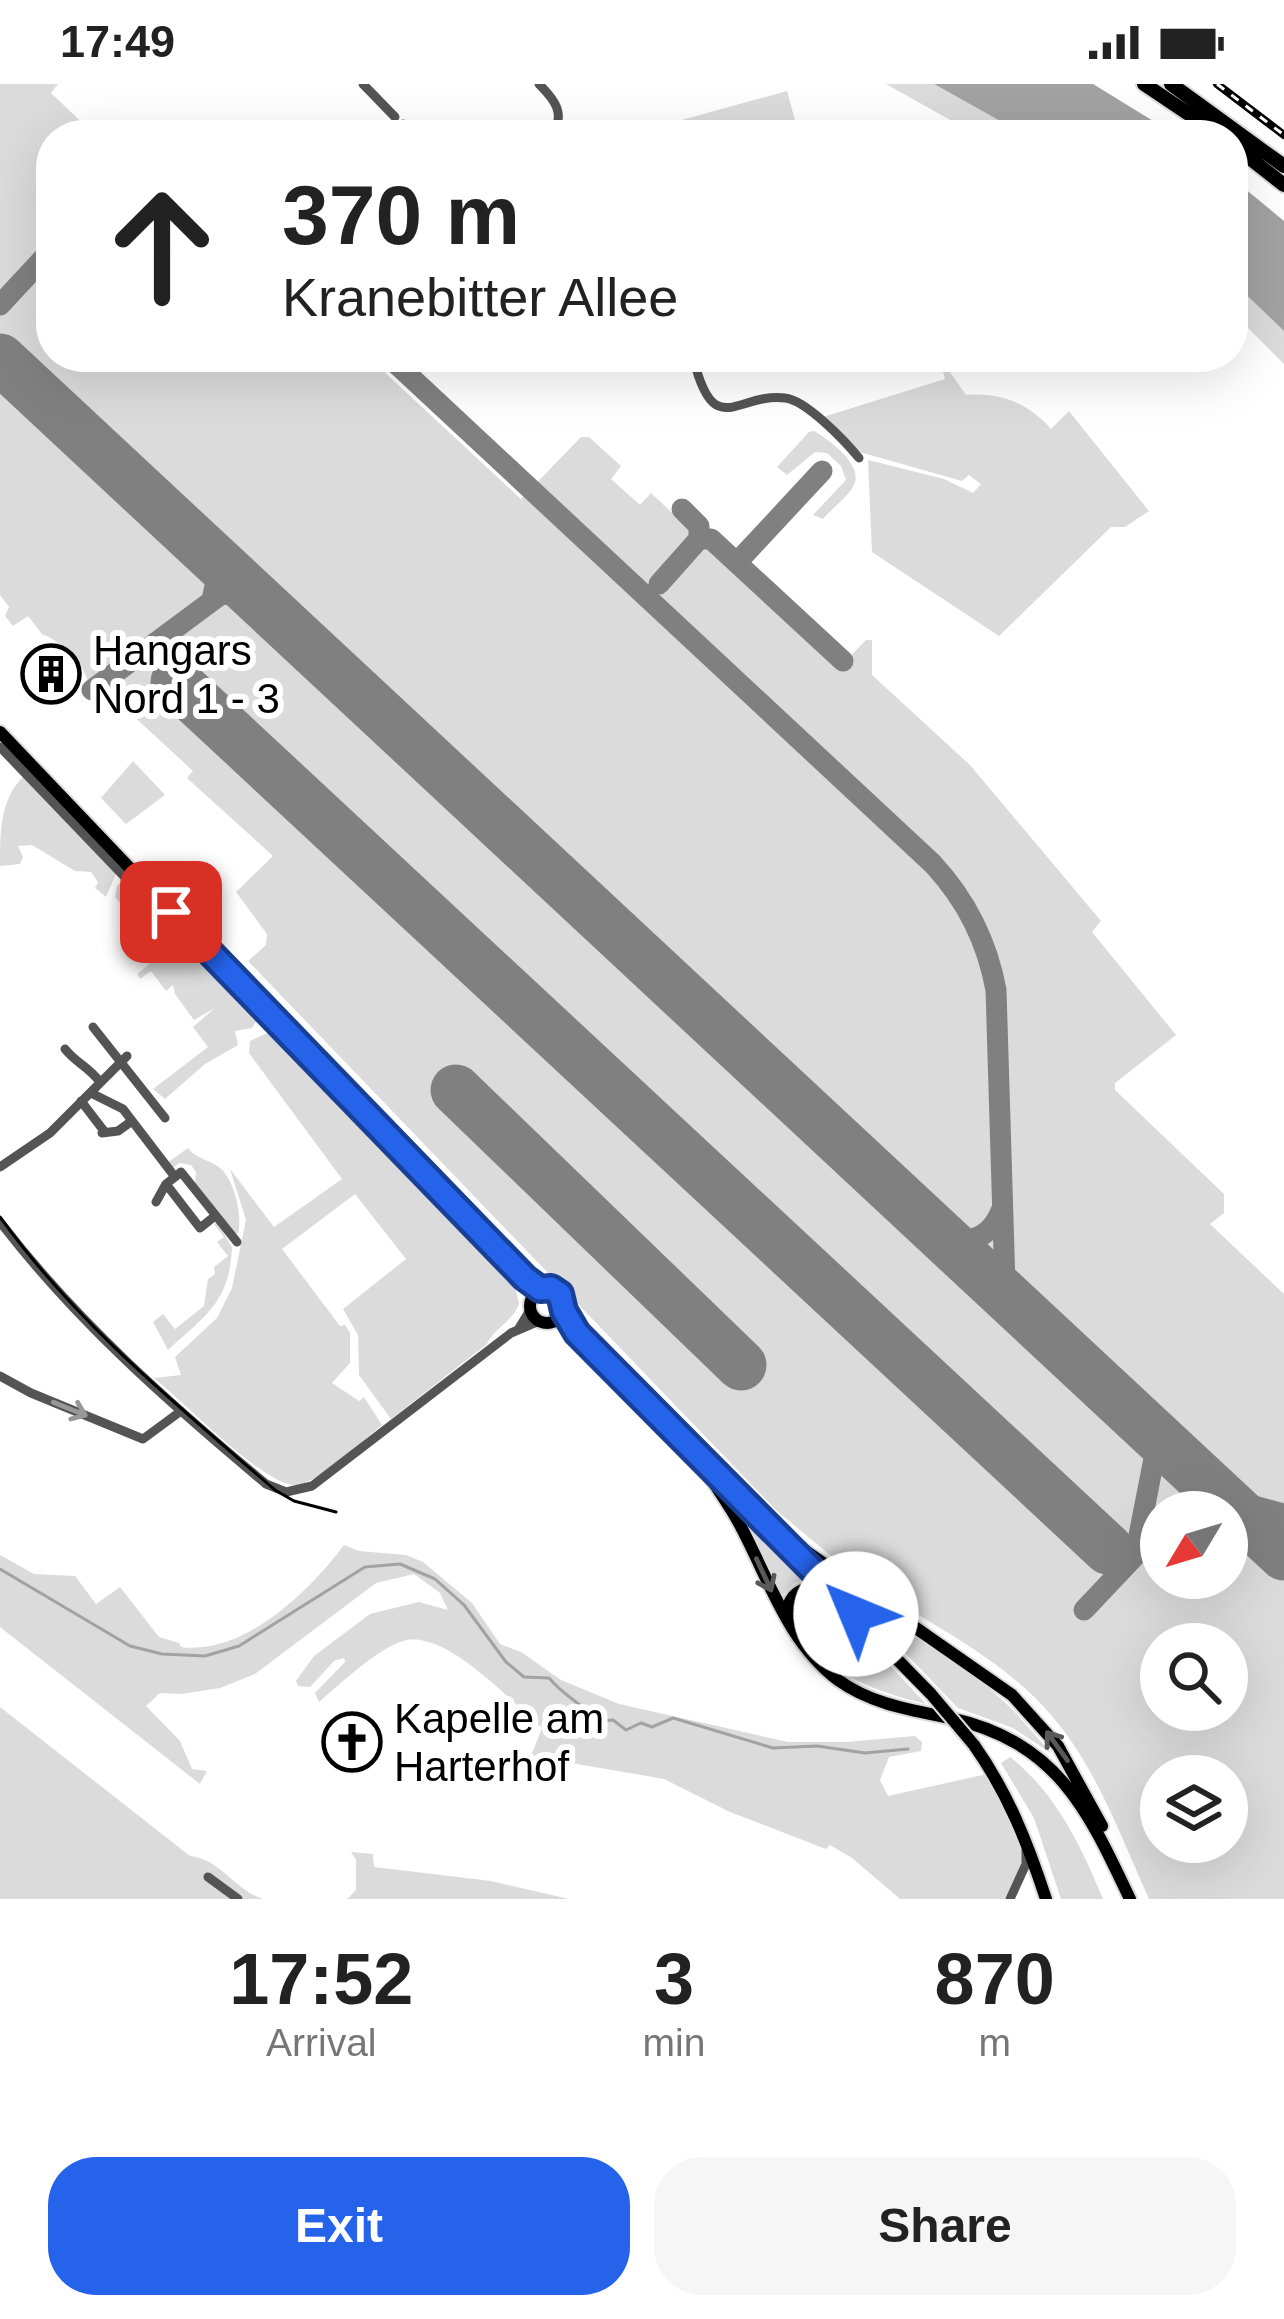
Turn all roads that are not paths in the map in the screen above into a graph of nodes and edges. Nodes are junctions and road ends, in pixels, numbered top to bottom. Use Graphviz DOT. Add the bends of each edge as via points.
graph roads {
  1 [pos="363,84"];
  2 [pos="539,84"];
  3 [pos="1144,84"];
  4 [pos="1171,84"];
  5 [pos="399,120"];
  6 [pos="559,120"];
  7 [pos="1198,120"];
  8 [pos="1221,120"];
  9 [pos="1248,140"];
  10 [pos="1248,157"];
  11 [pos="1284,166"];
  12 [pos="1284,185"];
  13 [pos="697,372"];
  14 [pos="859,458"];
  15 [pos="0,732"];
  16 [pos="0,747"];
  17 [pos="93,1028"];
  18 [pos="65,1049"];
  19 [pos="73,1059"];
  20 [pos="123,1059"];
  21 [pos="302,1062"];
  22 [pos="62,1067"];
  23 [pos="100,1082"];
  24 [pos="145,1092"];
  25 [pos="92,1093"];
  26 [pos="81,1101"];
  27 [pos="123,1109"];
  28 [pos="132,1121"];
  29 [pos="143,1135"];
  30 [pos="5,1164"];
  31 [pos="170,1180"];
  32 [pos="151,1185"];
  33 [pos="201,1198"];
  34 [pos="156,1202"];
  35 [pos="186,1210"];
  36 [pos="215,1216"];
  37 [pos="0,1222"];
  38 [pos="4,1236"];
  39 [pos="237,1242"];
  40 [pos="543,1308"];
  41 [pos="0,1376"];
  42 [pos="182,1411"];
  43 [pos="697,1454"];
  44 [pos="773,1530"];
  45 [pos="827,1585"];
  46 [pos="790,1624"];
  47 [pos="1021,1826"];
  48 [pos="1107,1851"];
  49 [pos="1023,1874"];
  50 [pos="208,1877"];
  51 [pos="1040,1878"];
  52 [pos="1012,1894"];
  53 [pos="238,1899"];
  54 [pos="1046,1899"];
  55 [pos="1130,1899"];
  1 -- 5 [label="street"];
  2 -- 6 [label="street"];
  3 -- 7 [label="highway"];
  4 -- 8 [label="highway"];
  9 -- 11 [label="highway"];
  10 -- 12 [label="highway"];
  13 -- 14 [label="street" via="720,406 792,399"];
  15 -- 40 [label="main road" via="525,1278"];
  16 -- 21 [label="street"];
  17 -- 20 [label="street"];
  18 -- 19 [label="street"];
  19 -- 22 [label="street"];
  19 -- 23 [label="street"];
  20 -- 23 [label="street"];
  20 -- 24 [label="street"];
  23 -- 25 [label="street"];
  24 -- 27 [label="street"];
  24 -- 29 [label="street" via="165,1118"];
  25 -- 26 [label="street"];
  25 -- 27 [label="street"];
  26 -- 28 [label="street" via="103,1132"];
  26 -- 30 [label="street"];
  27 -- 28 [label="street"];
  28 -- 29 [label="street"];
  29 -- 31 [label="street"];
  31 -- 32 [label="street"];
  31 -- 33 [label="street" via="181,1172"];
  31 -- 34 [label="street"];
  31 -- 35 [label="street"];
  33 -- 35 [label="street"];
  33 -- 36 [label="street"];
  35 -- 36 [label="street" via="200,1228"];
  36 -- 39 [label="street"];
  37 -- 38 [label="street"];
  38 -- 42 [label="street" via="95,1334"];
  40 -- 42 [label="street" via="300,1491 266,1484"];
  40 -- 43 [label="main road"];
  41 -- 42 [label="street, one-way" via="143,1439"];
  43 -- 44 [label="main road"];
  43 -- 46 [label="main road, one-way"];
  44 -- 45 [label="main road"];
  48 -- 44 [label="main road, one-way" via="1078,1776 1019,1702"];
  45 -- 46 [label="main road" via="794,1595"];
  45 -- 47 [label="main road, bridge" via="974,1745"];
  46 -- 48 [label="main road" via="821,1666 860,1693 978,1725 1030,1750 1068,1786"];
  47 -- 49 [label="street"];
  47 -- 51 [label="main road"];
  48 -- 55 [label="main road"];
  49 -- 51 [label="street"];
  49 -- 52 [label="street"];
  50 -- 53 [label="street"];
  51 -- 52 [label="street"];
  51 -- 54 [label="main road"];
}
